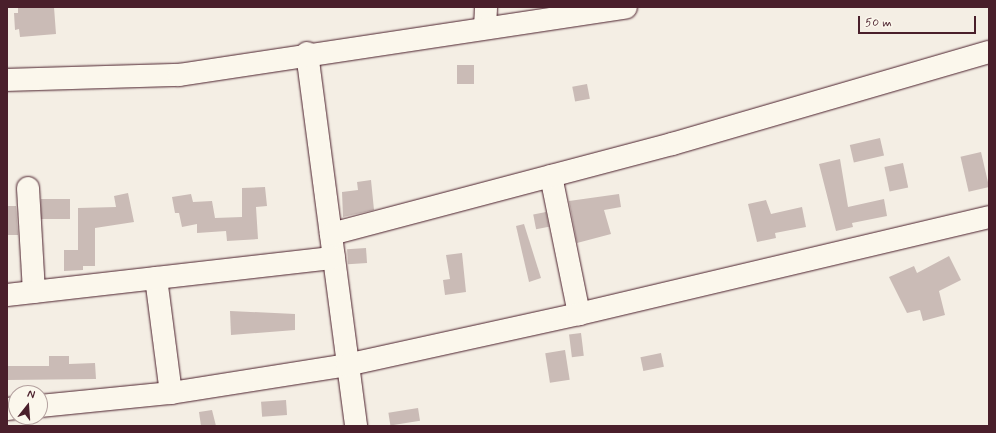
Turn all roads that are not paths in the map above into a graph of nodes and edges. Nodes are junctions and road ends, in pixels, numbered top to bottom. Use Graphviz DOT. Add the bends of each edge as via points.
graph roads {
  1 [pos="626,7"];
  2 [pos="486,17"];
  3 [pos="989,52"];
  4 [pos="307,53"];
  5 [pos="7,80"];
  6 [pos="551,176"];
  7 [pos="28,188"];
  8 [pos="989,217"];
  9 [pos="331,234"];
  10 [pos="334,258"];
  11 [pos="156,278"];
  12 [pos="34,292"];
  13 [pos="7,295"];
  14 [pos="579,314"];
  15 [pos="348,365"];
  16 [pos="171,393"];
  17 [pos="48,405"];
  18 [pos="356,426"];
  1 -- 2 [label="street"];
  2 -- 4 [label="street"];
  3 -- 6 [label="street"];
  4 -- 5 [label="street" via="179,75"];
  4 -- 9 [label="street"];
  6 -- 9 [label="street"];
  6 -- 14 [label="street"];
  7 -- 12 [label="street"];
  8 -- 14 [label="street"];
  9 -- 10 [label="street"];
  10 -- 11 [label="street"];
  10 -- 15 [label="street"];
  11 -- 12 [label="street"];
  11 -- 16 [label="street"];
  12 -- 13 [label="street"];
  14 -- 15 [label="street"];
  15 -- 16 [label="street"];
  15 -- 18 [label="street"];
  16 -- 17 [label="street"];
}
